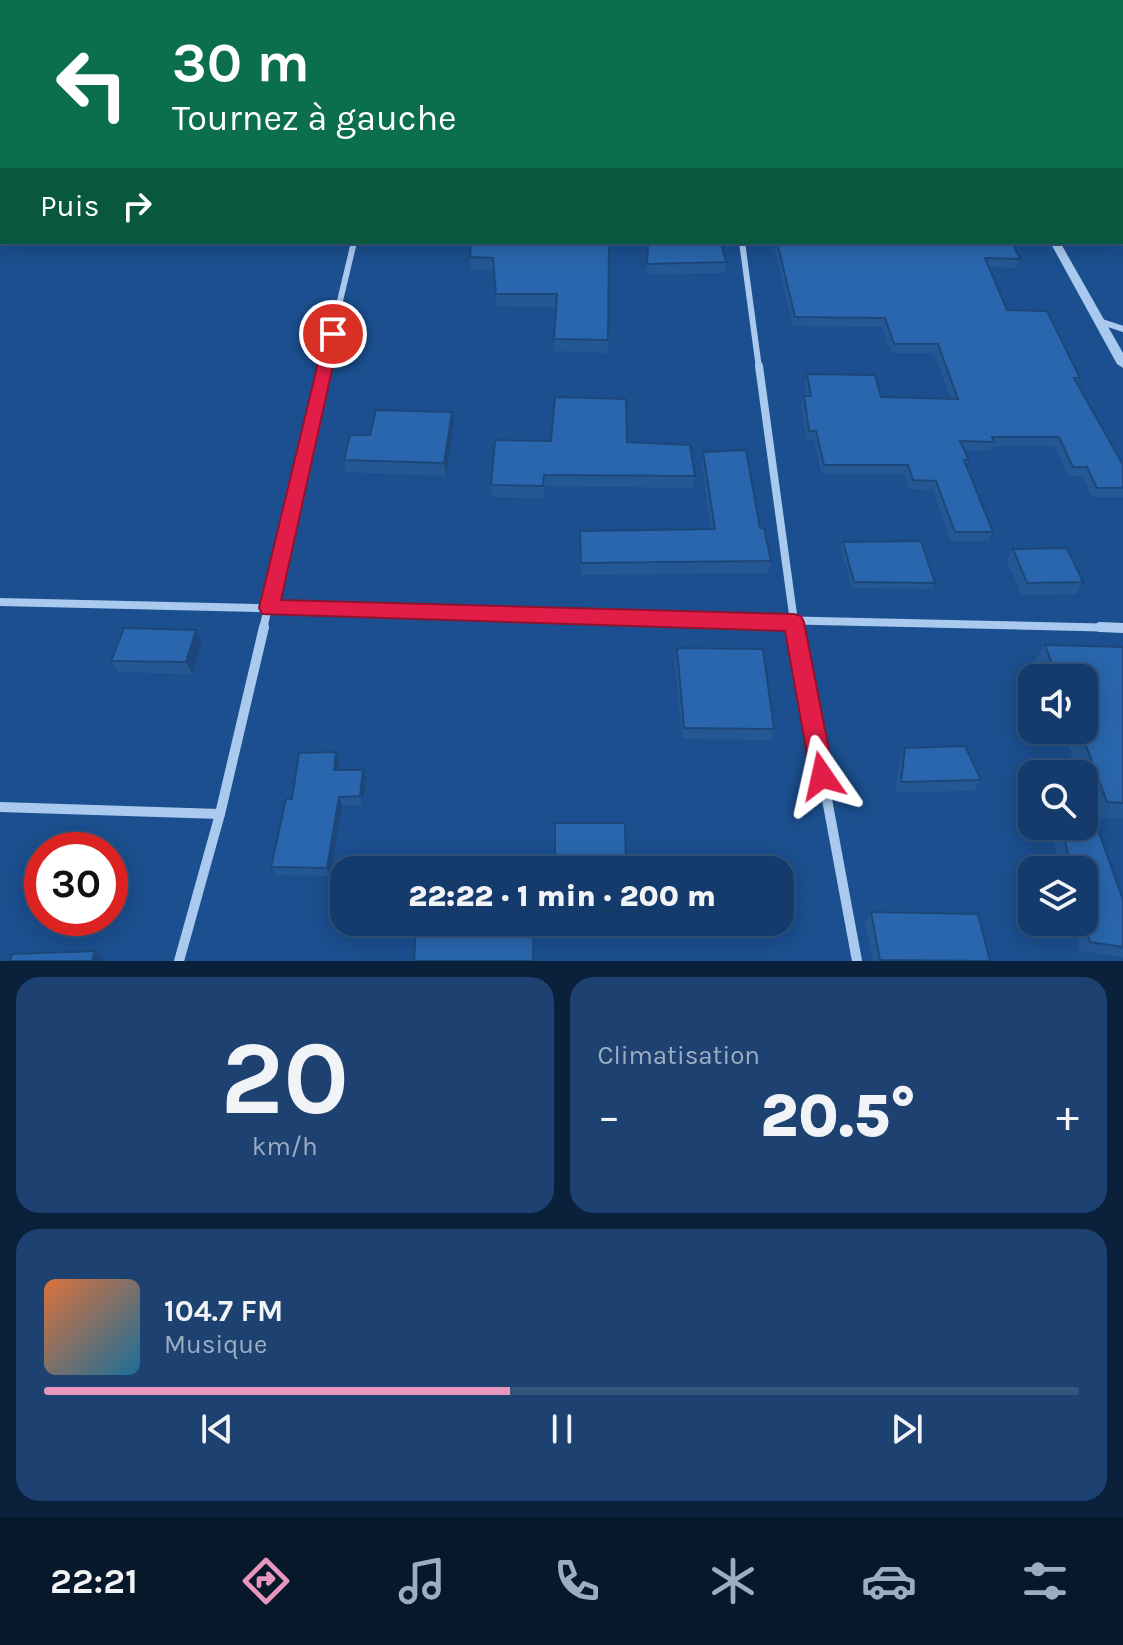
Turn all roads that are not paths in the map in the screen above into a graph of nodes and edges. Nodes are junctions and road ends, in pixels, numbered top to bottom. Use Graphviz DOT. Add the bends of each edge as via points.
graph roads {
  1 [pos="354,244"];
  2 [pos="742,244"];
  3 [pos="1061,245"];
  4 [pos="1099,321"];
  5 [pos="1123,329"];
  6 [pos="1123,364"];
  7 [pos="0,602"];
  8 [pos="269,608"];
  9 [pos="794,622"];
  10 [pos="1123,628"];
  11 [pos="0,807"];
  12 [pos="220,814"];
  13 [pos="179,961"];
  14 [pos="857,961"];
  1 -- 8 [label="street"];
  2 -- 9 [label="street"];
  3 -- 4 [label="street"];
  4 -- 5 [label="street"];
  4 -- 6 [label="street"];
  7 -- 8 [label="street"];
  8 -- 9 [label="street"];
  8 -- 12 [label="street"];
  9 -- 10 [label="street"];
  9 -- 14 [label="street"];
  11 -- 12 [label="street"];
  12 -- 13 [label="street"];
}
